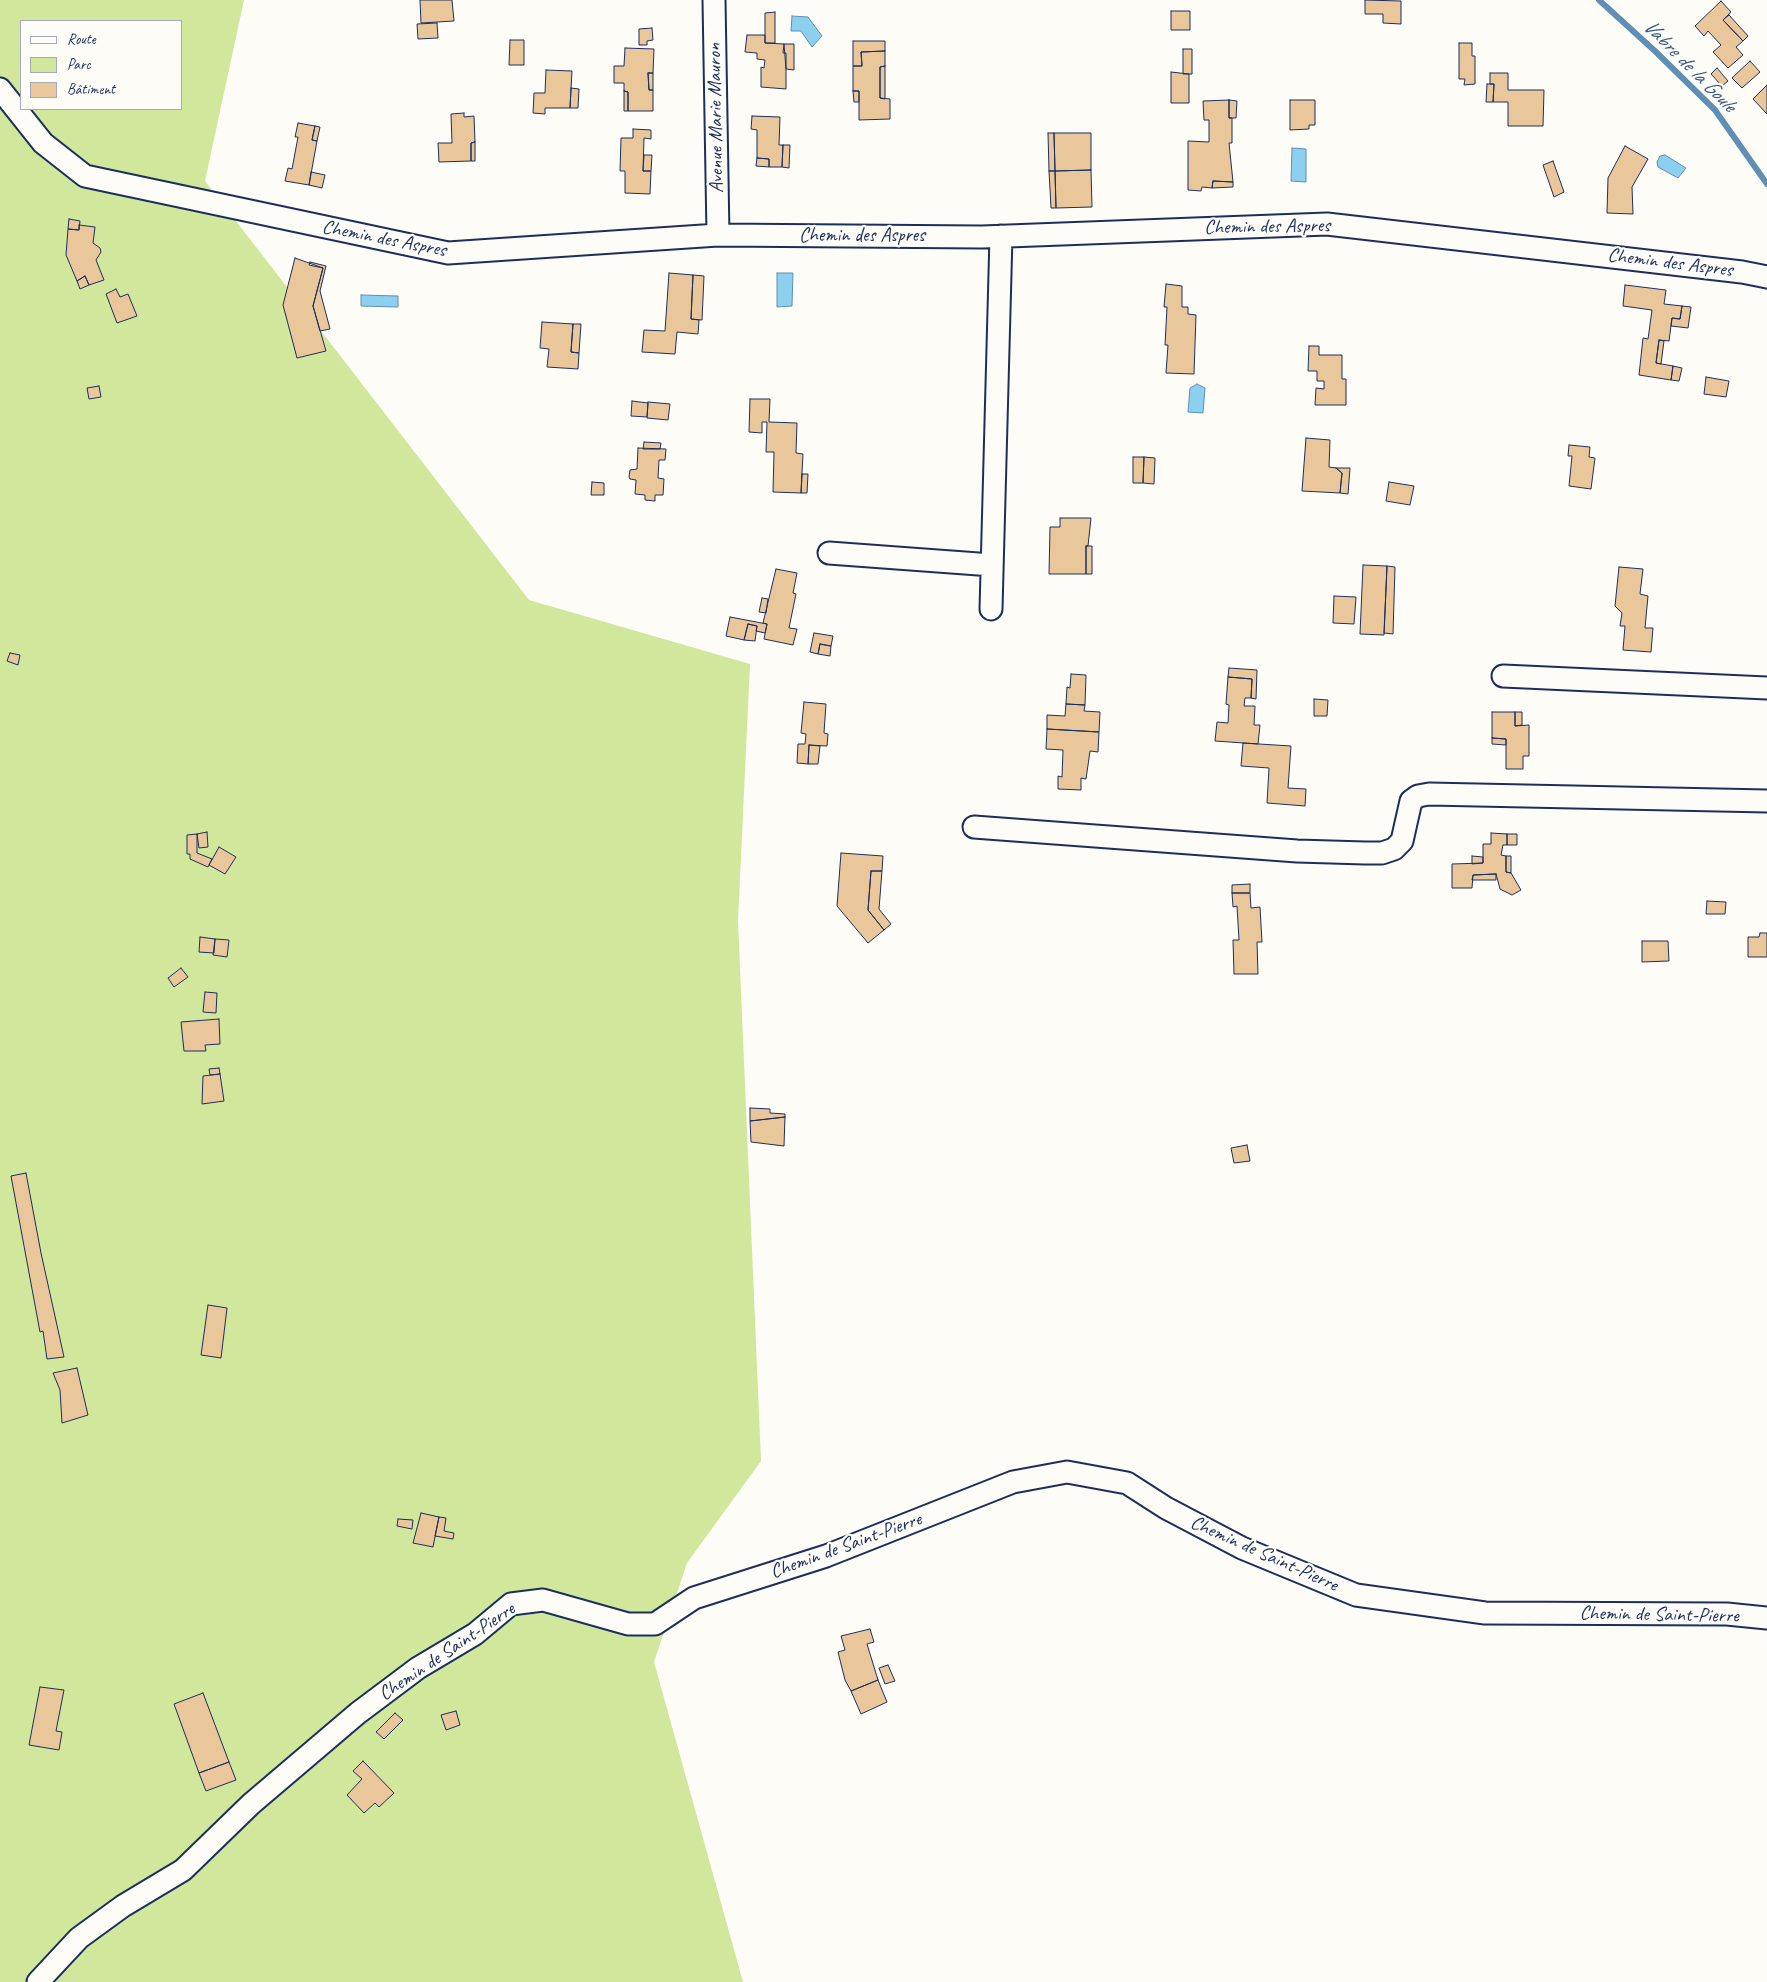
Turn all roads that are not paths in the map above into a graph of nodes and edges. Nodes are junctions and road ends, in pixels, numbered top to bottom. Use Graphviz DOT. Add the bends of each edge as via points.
graph roads {
  1 [pos="714,0"];
  2 [pos="0,89"];
  3 [pos="718,235"];
  4 [pos="1001,236"];
  5 [pos="1767,277"];
  6 [pos="829,553"];
  7 [pos="992,565"];
  8 [pos="991,609"];
  9 [pos="1503,676"];
  10 [pos="1767,688"];
  11 [pos="1767,801"];
  12 [pos="974,827"];
  13 [pos="1767,1618"];
  14 [pos="38,1982"];
  1 -- 3 [label="street, Avenue Marie Mauron"];
  2 -- 3 [label="street, Chemin des Aspres" via="43,143 84,176 448,253"];
  3 -- 4 [label="street, Chemin des Aspres"];
  4 -- 5 [label="street, Chemin des Aspres" via="1327,224"];
  4 -- 7 [label="street"];
  6 -- 7 [label="street"];
  7 -- 8 [label="street"];
  9 -- 10 [label="street"];
  11 -- 12 [label="street" via="1429,794 1411,801 1402,841 1394,849 1382,853 1297,852"];
  13 -- 14 [label="street, Chemin de Saint-Pierre" via="1727,1614 1485,1612 1356,1595 1242,1548 1166,1508 1128,1483 1067,1472 1013,1482 826,1556 694,1598 655,1624 628,1624 543,1600 511,1604 475,1634 418,1668 358,1713 251,1804 183,1870 80,1938"];
}
